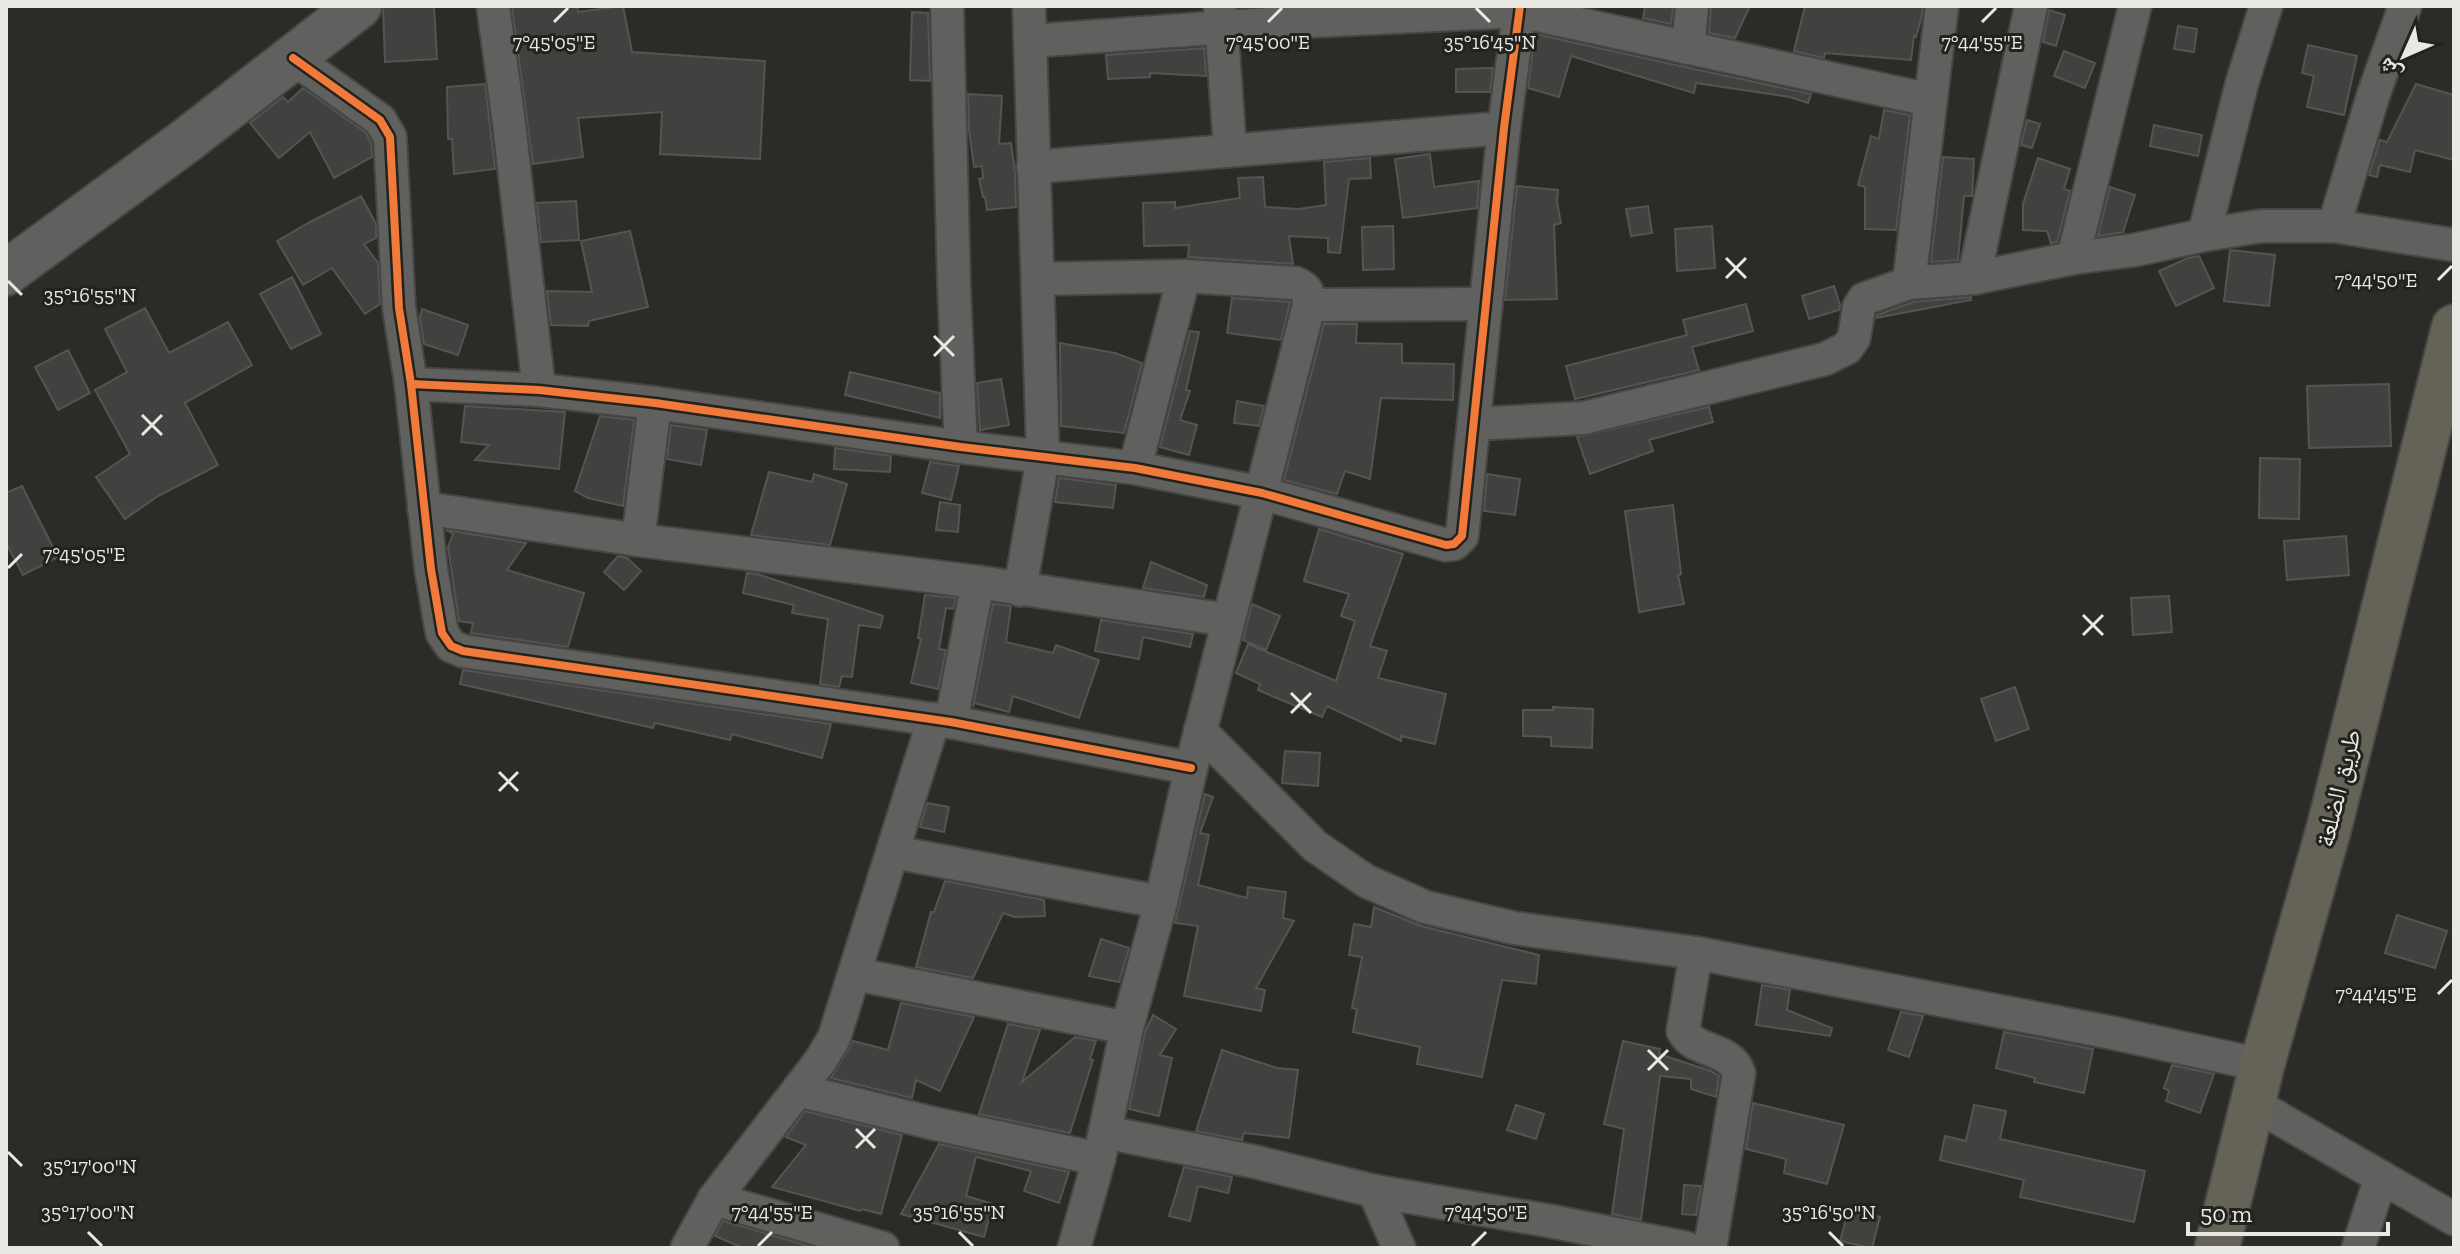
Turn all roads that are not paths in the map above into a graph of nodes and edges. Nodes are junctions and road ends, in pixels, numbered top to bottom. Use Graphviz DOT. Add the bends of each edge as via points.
graph roads {
  1 [pos="359,6"];
  2 [pos="493,6"];
  3 [pos="947,6"];
  4 [pos="1029,6"];
  5 [pos="1692,6"];
  6 [pos="1942,6"];
  7 [pos="2031,6"];
  8 [pos="2135,6"];
  9 [pos="2266,6"];
  10 [pos="2405,6"];
  11 [pos="1519,9"];
  12 [pos="1312,13"];
  13 [pos="1220,17"];
  14 [pos="1030,41"];
  15 [pos="1688,48"];
  16 [pos="293,58"];
  17 [pos="1930,100"];
  18 [pos="1504,128"];
  19 [pos="1230,149"];
  20 [pos="1033,167"];
  21 [pos="2334,226"];
  22 [pos="2204,235"];
  23 [pos="2454,245"];
  24 [pos="2073,258"];
  25 [pos="6,273"];
  26 [pos="1184,276"];
  27 [pos="1974,278"];
  28 [pos="1039,279"];
  29 [pos="1909,283"];
  30 [pos="1486,304"];
  31 [pos="1309,305"];
  32 [pos="2454,327"];
  33 [pos="411,384"];
  34 [pos="539,390"];
  35 [pos="655,403"];
  36 [pos="1474,424"];
  37 [pos="961,447"];
  38 [pos="1043,457"];
  39 [pos="1135,468"];
  40 [pos="1262,493"];
  41 [pos="424,508"];
  42 [pos="638,540"];
  43 [pos="978,582"];
  44 [pos="1020,590"];
  45 [pos="1228,620"];
  46 [pos="942,721"];
  47 [pos="1200,731"];
  48 [pos="1191,768"];
  49 [pos="893,852"];
  50 [pos="1161,902"];
  51 [pos="1696,953"];
  52 [pos="855,974"];
  53 [pos="1127,1028"];
  54 [pos="2258,1084"];
  55 [pos="798,1090"];
  56 [pos="1102,1146"];
  57 [pos="2381,1177"];
  58 [pos="1374,1191"];
  59 [pos="714,1199"];
  60 [pos="2454,1219"];
  61 [pos="687,1248"];
  62 [pos="883,1248"];
  63 [pos="1074,1248"];
  64 [pos="1399,1248"];
  65 [pos="1686,1248"];
  66 [pos="1710,1248"];
  67 [pos="2217,1248"];
  68 [pos="2358,1248"];
  1 -- 16 [label="street"];
  2 -- 34 [label="street"];
  3 -- 37 [label="street"];
  4 -- 14 [label="street"];
  5 -- 15 [label="street"];
  6 -- 17 [label="street"];
  7 -- 27 [label="street"];
  8 -- 24 [label="street"];
  9 -- 22 [label="street"];
  10 -- 21 [label="street"];
  11 -- 12 [label="street"];
  11 -- 15 [label="street"];
  11 -- 18 [label="street"];
  12 -- 13 [label="street"];
  13 -- 14 [label="street"];
  13 -- 19 [label="street"];
  14 -- 20 [label="street"];
  15 -- 17 [label="street"];
  16 -- 25 [label="street"];
  16 -- 33 [label="street" via="380,120 390,137 399,308"];
  17 -- 29 [label="street"];
  18 -- 19 [label="street"];
  18 -- 30 [label="street"];
  19 -- 20 [label="street"];
  20 -- 28 [label="street"];
  21 -- 22 [label="street" via="2261,226"];
  21 -- 23 [label="street"];
  22 -- 24 [label="street"];
  24 -- 27 [label="street"];
  26 -- 28 [label="street"];
  26 -- 31 [label="street" via="1295,283 1308,293"];
  26 -- 39 [label="street"];
  27 -- 29 [label="street"];
  28 -- 38 [label="street"];
  29 -- 36 [label="street" via="1864,299 1854,338 1825,359 1584,418"];
  30 -- 31 [label="street"];
  30 -- 36 [label="street"];
  31 -- 40 [label="street"];
  32 -- 54 [label="main road, طريق الضلعة" via="2329,828"];
  33 -- 34 [label="street"];
  33 -- 41 [label="street"];
  34 -- 35 [label="street"];
  35 -- 37 [label="street"];
  35 -- 42 [label="street"];
  36 -- 40 [label="street" via="1462,536 1454,544"];
  37 -- 38 [label="street"];
  38 -- 39 [label="street"];
  38 -- 44 [label="street"];
  39 -- 40 [label="street"];
  40 -- 45 [label="street"];
  41 -- 42 [label="street"];
  41 -- 46 [label="street" via="442,633 451,646 463,651"];
  42 -- 43 [label="street"];
  43 -- 44 [label="street"];
  43 -- 46 [label="street"];
  44 -- 45 [label="street"];
  45 -- 47 [label="street"];
  46 -- 48 [label="street"];
  46 -- 49 [label="street"];
  47 -- 48 [label="street"];
  47 -- 51 [label="street" via="1315,846 1366,881 1425,907 1514,928"];
  48 -- 50 [label="street"];
  49 -- 50 [label="street"];
  49 -- 52 [label="street"];
  50 -- 53 [label="street"];
  51 -- 54 [label="street" via="2113,1033"];
  51 -- 66 [label="street" via="1683,1031 1730,1058 1739,1073"];
  52 -- 53 [label="street"];
  52 -- 55 [label="street" via="834,1038"];
  53 -- 56 [label="street"];
  54 -- 57 [label="street"];
  54 -- 67 [label="main road, طريق الضلعة"];
  55 -- 56 [label="street" via="923,1121"];
  55 -- 59 [label="street"];
  56 -- 58 [label="street" via="1256,1162"];
  56 -- 63 [label="street"];
  57 -- 60 [label="street"];
  57 -- 68 [label="street"];
  58 -- 64 [label="street"];
  58 -- 65 [label="street"];
  59 -- 61 [label="street"];
  59 -- 62 [label="street"];
}
